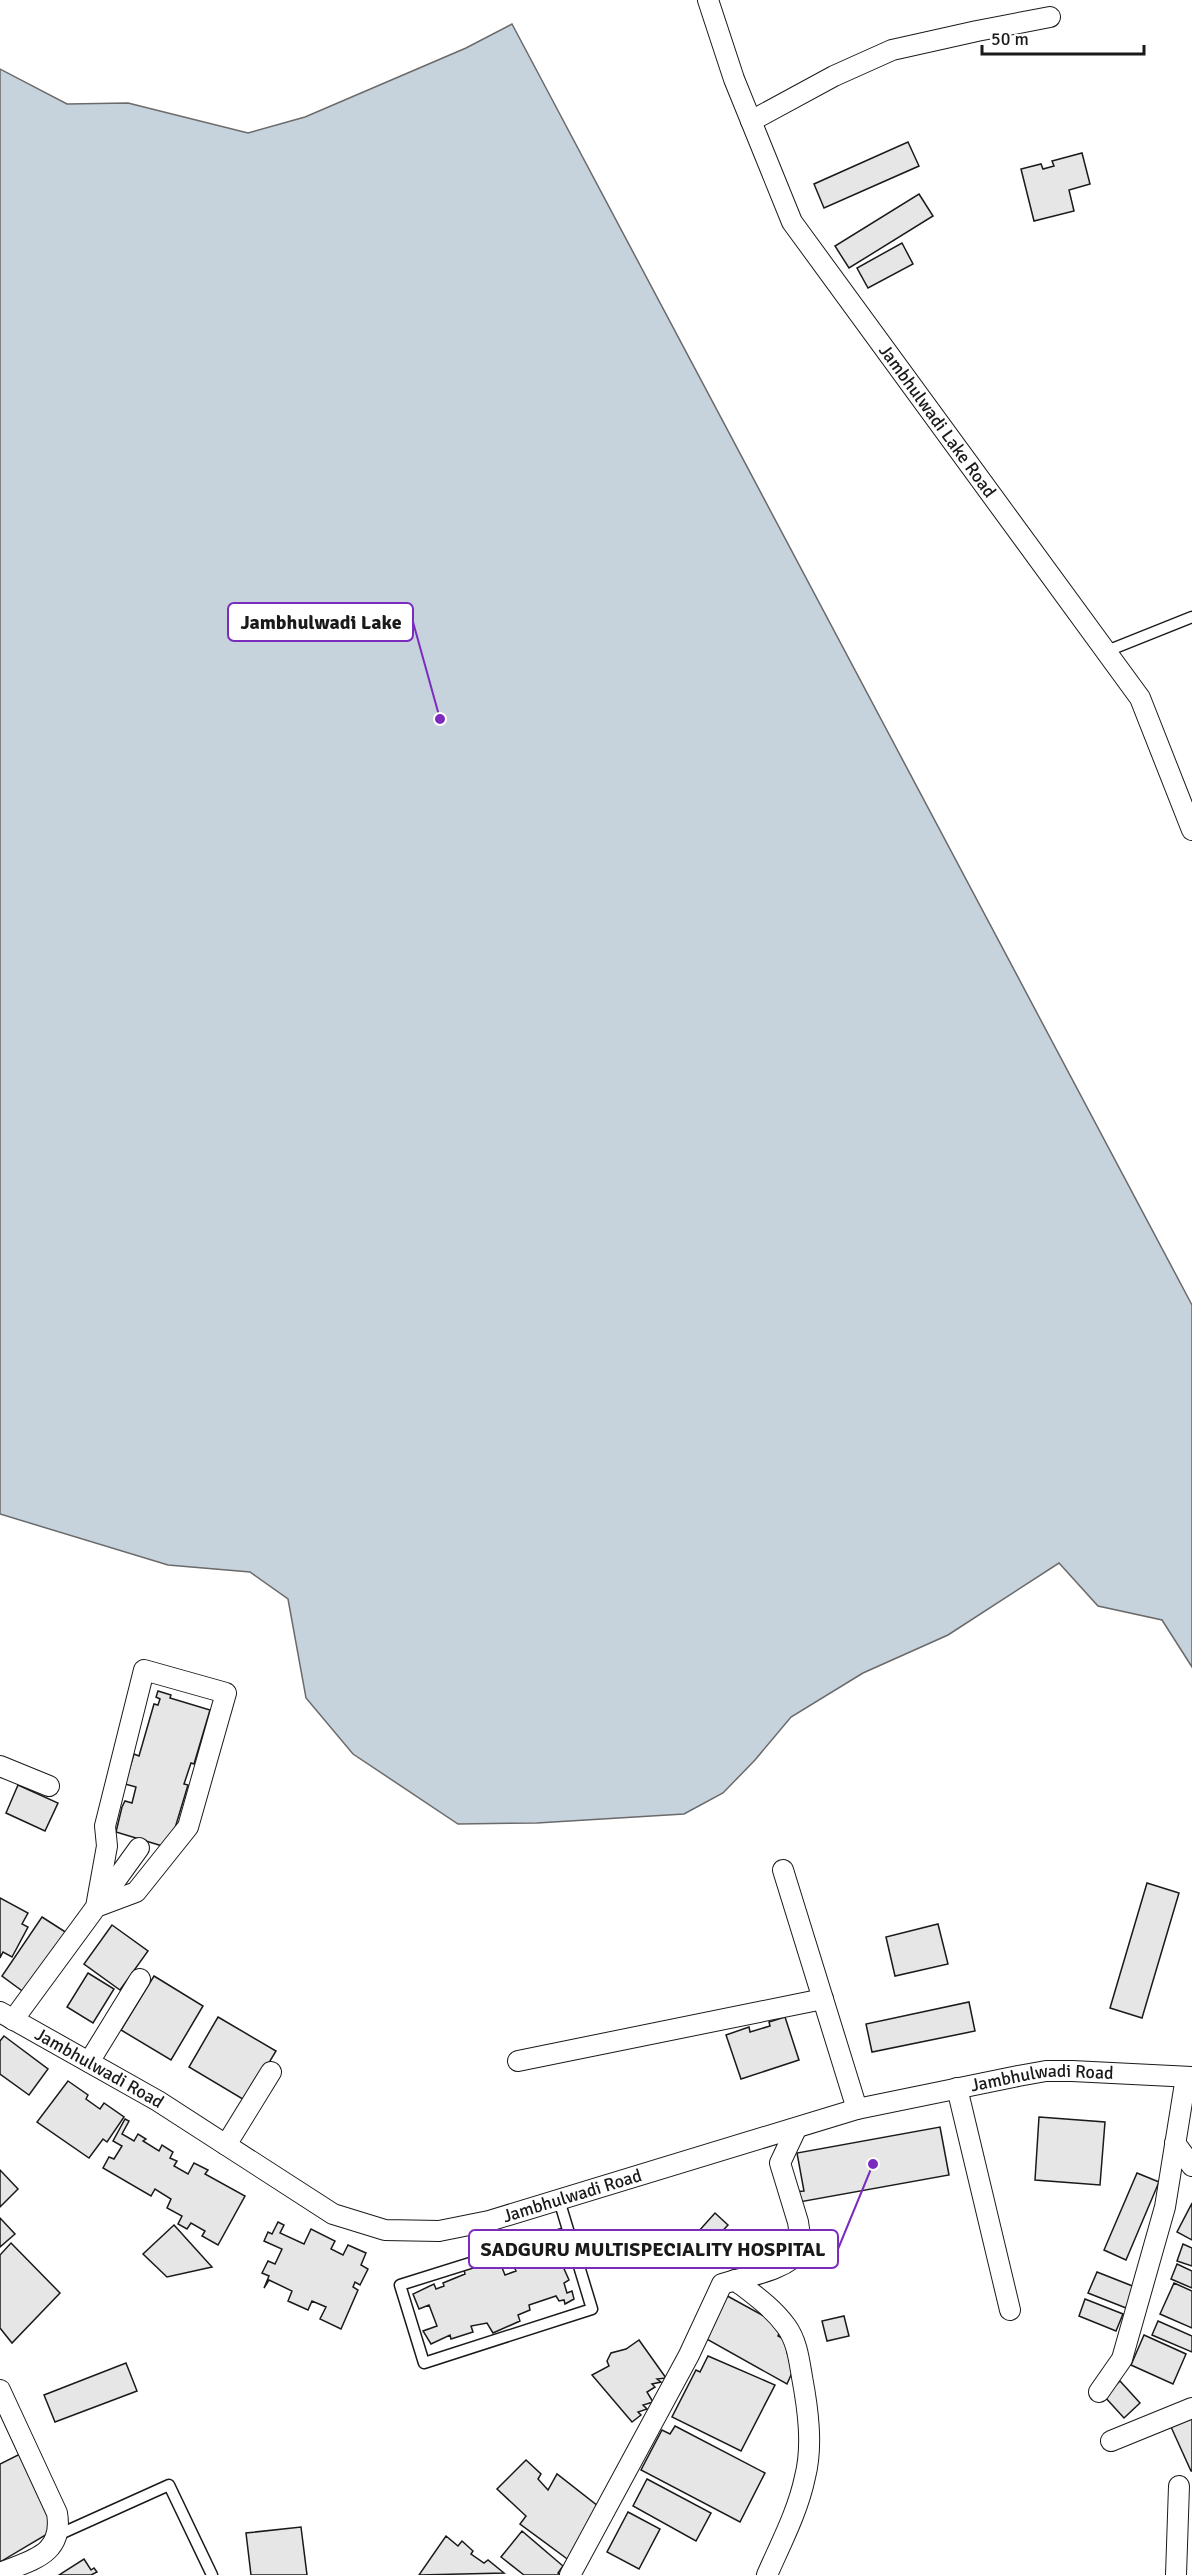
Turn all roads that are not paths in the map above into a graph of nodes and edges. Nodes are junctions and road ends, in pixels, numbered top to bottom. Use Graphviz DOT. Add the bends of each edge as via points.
graph roads {
  1 [pos="708,0"];
  2 [pos="1050,17"];
  3 [pos="751,121"];
  4 [pos="1192,617"];
  5 [pos="1107,651"];
  6 [pos="1192,830"];
  7 [pos="0,1766"];
  8 [pos="49,1786"];
  9 [pos="139,1848"];
  10 [pos="783,1870"];
  11 [pos="96,1907"];
  12 [pos="140,1979"];
  13 [pos="823,1999"];
  14 [pos="7,2016"];
  15 [pos="518,2061"];
  16 [pos="89,2062"];
  17 [pos="271,2072"];
  18 [pos="1189,2077"];
  19 [pos="957,2088"];
  20 [pos="857,2109"];
  21 [pos="796,2129"];
  22 [pos="1175,2143"];
  23 [pos="226,2145"];
  24 [pos="1192,2166"];
  25 [pos="559,2200"];
  26 [pos="569,2232"];
  27 [pos="735,2280"];
  28 [pos="1010,2310"];
  29 [pos="0,2390"];
  30 [pos="1099,2392"];
  31 [pos="1192,2408"];
  32 [pos="1112,2441"];
  33 [pos="1179,2486"];
  34 [pos="58,2535"];
  35 [pos="0,2573"];
  36 [pos="212,2575"];
  37 [pos="570,2575"];
  38 [pos="767,2575"];
  39 [pos="1176,2575"];
  1 -- 3 [label="street, Jambhulwadi Lake Road"];
  2 -- 3 [label="street" via="892,50"];
  3 -- 5 [label="street, Jambhulwadi Lake Road" via="792,222"];
  4 -- 5 [label="lane"];
  5 -- 6 [label="street, Jambhulwadi Lake Road" via="1140,698"];
  7 -- 8 [label="street"];
  9 -- 11 [label="street"];
  10 -- 13 [label="street"];
  11 -- 11 [label="street" via="136,1892 188,1827 226,1693 144,1670 105,1826 108,1846"];
  11 -- 14 [label="street"];
  12 -- 16 [label="street"];
  13 -- 15 [label="street"];
  13 -- 20 [label="street"];
  14 -- 16 [label="street, Jambhulwadi Road"];
  16 -- 23 [label="street, Jambhulwadi Road"];
  17 -- 23 [label="street"];
  18 -- 19 [label="street, Jambhulwadi Road" via="1046,2071"];
  18 -- 22 [label="street"];
  19 -- 20 [label="street, Jambhulwadi Road"];
  19 -- 28 [label="street"];
  20 -- 21 [label="street, Jambhulwadi Road"];
  21 -- 25 [label="street, Jambhulwadi Road"];
  21 -- 27 [label="street" via="780,2163 802,2249 796,2258 783,2265"];
  22 -- 24 [label="street"];
  22 -- 30 [label="street" via="1165,2207 1122,2359"];
  23 -- 25 [label="street, Jambhulwadi Road" via="333,2214 385,2230 439,2231"];
  25 -- 26 [label="lane"];
  26 -- 26 [label="lane" via="592,2309 424,2363 400,2285"];
  27 -- 37 [label="street" via="722,2284 689,2355"];
  27 -- 38 [label="street" via="770,2307 787,2327 796,2346 806,2396 806,2475"];
  29 -- 34 [label="street" via="57,2513"];
  31 -- 32 [label="street"];
  33 -- 39 [label="street"];
  34 -- 35 [label="street" via="43,2555"];
  34 -- 36 [label="lane" via="169,2485"];
}
